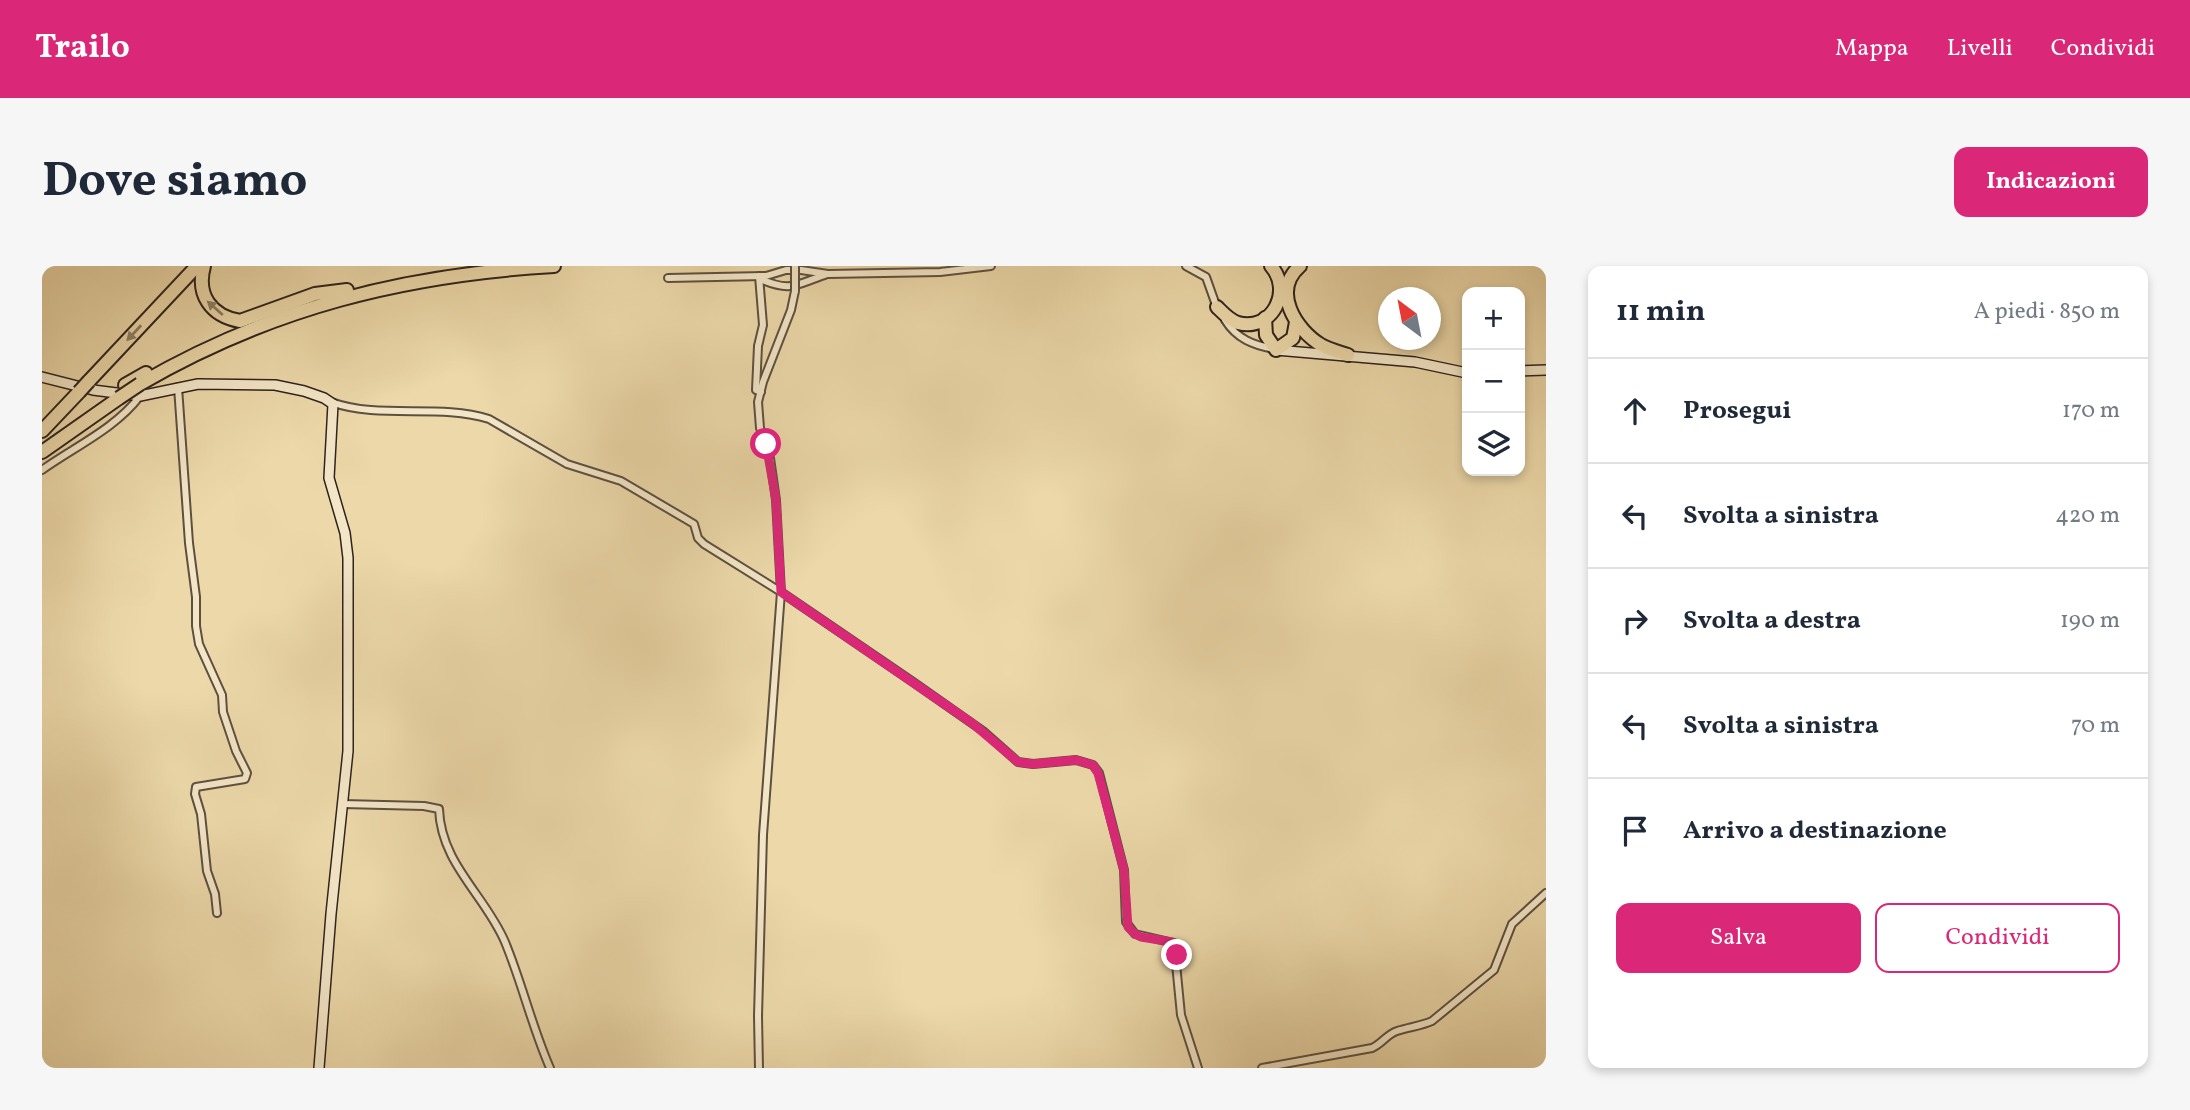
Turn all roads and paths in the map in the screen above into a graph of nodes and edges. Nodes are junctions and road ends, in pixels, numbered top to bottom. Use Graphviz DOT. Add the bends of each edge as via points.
graph roads {
  1 [pos="197,266"];
  2 [pos="204,266"];
  3 [pos="463,266"];
  4 [pos="554,266"];
  5 [pos="794,266"];
  6 [pos="991,266"];
  7 [pos="1186,266"];
  8 [pos="1270,266"];
  9 [pos="1300,266"];
  10 [pos="828,274"];
  11 [pos="760,277"];
  12 [pos="668,278"];
  13 [pos="347,290"];
  14 [pos="1217,307"];
  15 [pos="1265,318"];
  16 [pos="1296,322"];
  17 [pos="1276,350"];
  18 [pos="1348,355"];
  19 [pos="1546,370"];
  20 [pos="1525,371"];
  21 [pos="1462,372"];
  22 [pos="42,377"];
  23 [pos="178,387"];
  24 [pos="77,389"];
  25 [pos="140,390"];
  26 [pos="761,392"];
  27 [pos="113,397"];
  28 [pos="330,401"];
  29 [pos="42,431"];
  30 [pos="42,443"];
  31 [pos="42,452"];
  32 [pos="42,470"];
  33 [pos="781,592"];
  34 [pos="343,804"];
  35 [pos="1546,893"];
  36 [pos="217,913"];
  37 [pos="319,1068"];
  38 [pos="550,1068"];
  39 [pos="759,1068"];
  40 [pos="1198,1068"];
  41 [pos="1262,1068"];
  1 -- 24 [label="highway, one-way, bridge"];
  13 -- 2 [label="highway, one-way" via="315,294 240,321 227,319 206,302 201,288"];
  3 -- 13 [label="highway"];
  4 -- 25 [label="highway" via="446,276 330,302 221,342"];
  5 -- 26 [label="street, bridge" via="795,291 786,327"];
  6 -- 10 [label="street"];
  7 -- 14 [label="street" via="1206,277"];
  8 -- 15 [label="highway" via="1281,287 1280,300"];
  9 -- 16 [label="highway" via="1287,286"];
  10 -- 11 [label="street" via="801,270"];
  10 -- 11 [label="street" via="801,286 783,286"];
  11 -- 12 [label="street"];
  11 -- 26 [label="street" via="763,325 755,381"];
  13 -- 27 [label="highway" via="225,334 125,385"];
  14 -- 15 [label="highway" via="1238,323"];
  14 -- 17 [label="street" via="1239,337"];
  15 -- 17 [label="highway" via="1266,335"];
  16 -- 17 [label="highway" via="1293,338"];
  16 -- 18 [label="highway" via="1321,345"];
  17 -- 18 [label="street"];
  18 -- 21 [label="street"];
  19 -- 20 [label="street"];
  22 -- 24 [label="street"];
  23 -- 25 [label="street"];
  23 -- 28 [label="street" via="275,385"];
  23 -- 36 [label="street" via="199,644 222,695 223,712 247,773 245,779 196,788"];
  24 -- 25 [label="street"];
  24 -- 29 [label="highway"];
  25 -- 27 [label="highway, bridge"];
  25 -- 32 [label="street" via="114,422"];
  26 -- 33 [label="street" via="758,415 776,500"];
  27 -- 30 [label="highway"];
  27 -- 31 [label="highway"];
  28 -- 33 [label="street" via="353,409 451,411 489,418 567,464 621,481 691,521 704,544"];
  28 -- 34 [label="street" via="334,409 329,478 348,558 348,751"];
  33 -- 39 [label="street" via="763,835"];
  33 -- 40 [label="street" via="972,723 1018,762 1076,760 1093,765 1124,870 1126,922 1141,937 1174,943 1181,1015"];
  34 -- 37 [label="street"];
  34 -- 38 [label="street" via="434,806 439,810 447,849 505,941"];
  35 -- 41 [label="street" via="1512,924 1494,970 1432,1021 1396,1031 1372,1048"];
}
